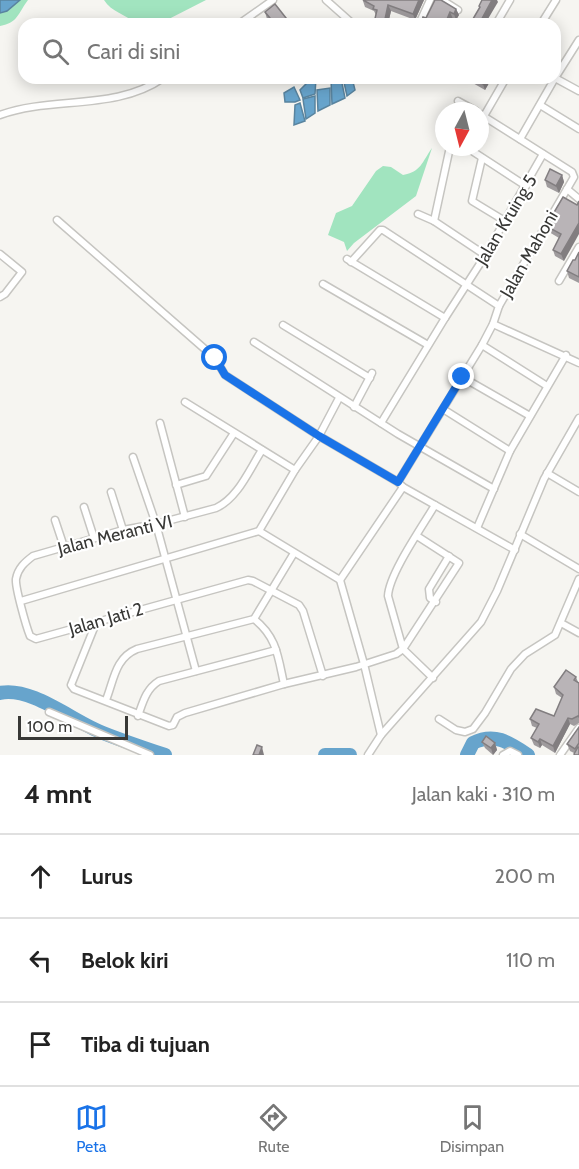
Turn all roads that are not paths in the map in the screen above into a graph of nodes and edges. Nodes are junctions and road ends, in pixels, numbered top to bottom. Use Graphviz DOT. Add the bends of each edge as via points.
graph roads {
  1 [pos="273,0"];
  2 [pos="326,0"];
  3 [pos="430,0"];
  4 [pos="442,0"];
  5 [pos="510,0"];
  6 [pos="556,0"];
  7 [pos="458,10"];
  8 [pos="248,18"];
  9 [pos="346,18"];
  10 [pos="422,18"];
  11 [pos="500,18"];
  12 [pos="545,18"];
  13 [pos="579,40"];
  14 [pos="561,68"];
  15 [pos="561,81"];
  16 [pos="152,84"];
  17 [pos="501,84"];
  18 [pos="552,84"];
  19 [pos="579,91"];
  20 [pos="458,100"];
  21 [pos="461,102"];
  22 [pos="489,104"];
  23 [pos="540,105"];
  24 [pos="0,115"];
  25 [pos="489,119"];
  26 [pos="579,129"];
  27 [pos="520,139"];
  28 [pos="543,154"];
  29 [pos="448,156"];
  30 [pos="479,156"];
  31 [pos="482,158"];
  32 [pos="526,186"];
  33 [pos="567,189"];
  34 [pos="579,199"];
  35 [pos="418,214"];
  36 [pos="57,220"];
  37 [pos="434,221"];
  38 [pos="505,221"];
  39 [pos="579,247"];
  40 [pos="0,254"];
  41 [pos="485,255"];
  42 [pos="560,281"];
  43 [pos="323,284"];
  44 [pos="466,285"];
  45 [pos="0,297"];
  46 [pos="499,306"];
  47 [pos="445,318"];
  48 [pos="493,324"];
  49 [pos="283,325"];
  50 [pos="254,342"];
  51 [pos="428,345"];
  52 [pos="482,345"];
  53 [pos="566,355"];
  54 [pos="579,363"];
  55 [pos="462,377"];
  56 [pos="547,386"];
  57 [pos="339,398"];
  58 [pos="185,402"];
  59 [pos="354,406"];
  60 [pos="443,409"];
  61 [pos="530,416"];
  62 [pos="579,418"];
  63 [pos="160,423"];
  64 [pos="381,423"];
  65 [pos="234,433"];
  66 [pos="319,436"];
  67 [pos="419,445"];
  68 [pos="262,450"];
  69 [pos="510,451"];
  70 [pos="133,457"];
  71 [pos="295,470"];
  72 [pos="547,473"];
  73 [pos="400,484"];
  74 [pos="176,485"];
  75 [pos="494,489"];
  76 [pos="111,492"];
  77 [pos="579,492"];
  78 [pos="435,505"];
  79 [pos="84,507"];
  80 [pos="185,517"];
  81 [pos="55,520"];
  82 [pos="156,524"];
  83 [pos="477,528"];
  84 [pos="123,530"];
  85 [pos="259,531"];
  86 [pos="520,534"];
  87 [pos="417,536"];
  88 [pos="94,538"];
  89 [pos="64,547"];
  90 [pos="515,550"];
  91 [pos="294,553"];
  92 [pos="449,556"];
  93 [pos="165,560"];
  94 [pos="579,569"];
  95 [pos="579,579"];
  96 [pos="340,580"];
  97 [pos="273,590"];
  98 [pos="577,593"];
  99 [pos="175,599"];
  100 [pos="21,601"];
  101 [pos="436,602"];
  102 [pos="254,619"];
  103 [pos="96,623"];
  104 [pos="561,623"];
  105 [pos="579,633"];
  106 [pos="186,636"];
  107 [pos="36,639"];
  108 [pos="276,650"];
  109 [pos="403,650"];
  110 [pos="364,664"];
  111 [pos="196,671"];
  112 [pos="323,676"];
  113 [pos="433,678"];
  114 [pos="285,684"];
  115 [pos="106,700"];
  116 [pos="49,712"];
  117 [pos="138,716"];
  118 [pos="439,719"];
  119 [pos="579,728"];
  120 [pos="381,735"];
  121 [pos="369,753"];
  122 [pos="150,755"];
  123 [pos="502,755"];
  124 [pos="518,755"];
  125 [pos="560,755"];
  1 -- 8 [label="street"];
  2 -- 9 [label="street"];
  3 -- 10 [label="street"];
  4 -- 7 [label="street"];
  5 -- 11 [label="street"];
  6 -- 12 [label="street"];
  13 -- 14 [label="street"];
  15 -- 19 [label="street"];
  16 -- 24 [label="street" via="111,99 42,105"];
  17 -- 22 [label="street"];
  18 -- 23 [label="street"];
  20 -- 21 [label="street"];
  23 -- 26 [label="street"];
  23 -- 27 [label="street"];
  25 -- 27 [label="street"];
  27 -- 28 [label="street"];
  28 -- 32 [label="street, Jalan Kruing 5"];
  28 -- 33 [label="street" via="572,172 574,177"];
  29 -- 37 [label="street"];
  30 -- 31 [label="street"];
  31 -- 32 [label="street"];
  31 -- 38 [label="street" via="472,201"];
  32 -- 38 [label="street, Jalan Kruing 5"];
  33 -- 34 [label="street"];
  33 -- 46 [label="street, Jalan Mahoni"];
  35 -- 37 [label="street"];
  36 -- 66 [label="street" via="215,358 225,375"];
  37 -- 41 [label="street"];
  38 -- 41 [label="street, Jalan Kruing 5"];
  39 -- 42 [label="street"];
  40 -- 45 [label="street" via="22,272"];
  41 -- 44 [label="street, Jalan Kruing 5"];
  43 -- 51 [label="street"];
  44 -- 46 [label="street"];
  44 -- 47 [label="street, Jalan Kruing 5"];
  44 -- 47 [label="street" via="383,230 349,260"];
  46 -- 48 [label="street, Jalan Mahoni"];
  47 -- 51 [label="street, Jalan Kruing 5"];
  48 -- 52 [label="street, Jalan Mahoni"];
  48 -- 53 [label="street"];
  49 -- 59 [label="street" via="371,376"];
  50 -- 57 [label="street"];
  51 -- 64 [label="street, Jalan Kruing 5"];
  52 -- 55 [label="street, Jalan Mahoni"];
  52 -- 56 [label="street"];
  53 -- 54 [label="street"];
  53 -- 56 [label="street"];
  55 -- 60 [label="street, Jalan Mahoni"];
  55 -- 61 [label="street"];
  56 -- 61 [label="street"];
  57 -- 59 [label="street"];
  57 -- 66 [label="street"];
  58 -- 65 [label="street"];
  59 -- 64 [label="street"];
  60 -- 67 [label="street, Jalan Mahoni"];
  60 -- 69 [label="street"];
  61 -- 69 [label="street"];
  62 -- 72 [label="street"];
  63 -- 74 [label="street"];
  64 -- 67 [label="street"];
  65 -- 68 [label="street"];
  65 -- 74 [label="street" via="206,476"];
  66 -- 71 [label="street"];
  66 -- 73 [label="street"];
  67 -- 73 [label="street, Jalan Mahoni"];
  67 -- 75 [label="street"];
  68 -- 71 [label="street"];
  68 -- 80 [label="street, Jalan Meranti VI" via="227,501"];
  69 -- 75 [label="street"];
  70 -- 82 [label="street"];
  71 -- 85 [label="street"];
  72 -- 77 [label="street"];
  72 -- 86 [label="street"];
  73 -- 78 [label="street"];
  73 -- 96 [label="street, Jalan Mahoni"];
  74 -- 80 [label="street"];
  75 -- 83 [label="street"];
  76 -- 84 [label="street"];
  78 -- 83 [label="street"];
  78 -- 87 [label="street"];
  79 -- 88 [label="street"];
  80 -- 82 [label="street, Jalan Meranti VI"];
  81 -- 89 [label="street"];
  82 -- 84 [label="street, Jalan Meranti VI"];
  82 -- 93 [label="street"];
  83 -- 90 [label="street"];
  84 -- 88 [label="street, Jalan Meranti VI"];
  85 -- 91 [label="street"];
  85 -- 93 [label="street"];
  86 -- 90 [label="street"];
  86 -- 94 [label="street"];
  87 -- 92 [label="street"];
  87 -- 109 [label="street" via="388,590"];
  88 -- 89 [label="street, Jalan Meranti VI"];
  89 -- 100 [label="street, Jalan Meranti VI" via="33,556 23,564 16,581"];
  90 -- 113 [label="street" via="481,622"];
  91 -- 96 [label="street"];
  91 -- 97 [label="street"];
  92 -- 101 [label="street" via="429,589 430,598"];
  92 -- 101 [label="street" via="459,566"];
  93 -- 99 [label="street"];
  93 -- 100 [label="street"];
  95 -- 98 [label="street"];
  96 -- 110 [label="street"];
  97 -- 99 [label="street, Jalan Jati 2" via="248,580"];
  97 -- 102 [label="street"];
  97 -- 112 [label="street, Jalan Jati 2" via="303,611"];
  98 -- 104 [label="street"];
  99 -- 103 [label="street, Jalan Jati 2"];
  99 -- 106 [label="street"];
  100 -- 107 [label="street, Jalan Meranti VI" via="30,636"];
  101 -- 109 [label="street"];
  102 -- 106 [label="street"];
  102 -- 108 [label="street" via="271,636"];
  103 -- 107 [label="street, Jalan Jati 2"];
  103 -- 115 [label="street" via="71,685"];
  104 -- 105 [label="street"];
  104 -- 118 [label="street" via="555,635 525,654 511,669 472,729 456,730"];
  106 -- 111 [label="street"];
  106 -- 115 [label="street" via="126,654"];
  108 -- 111 [label="street"];
  108 -- 114 [label="street"];
  109 -- 110 [label="street"];
  109 -- 113 [label="street"];
  110 -- 112 [label="street"];
  110 -- 120 [label="street"];
  111 -- 117 [label="street" via="152,686"];
  112 -- 114 [label="street"];
  113 -- 120 [label="street"];
  114 -- 117 [label="street" via="185,713 169,726"];
  115 -- 117 [label="street"];
  116 -- 122 [label="street"];
  119 -- 125 [label="street"];
  120 -- 121 [label="street"];
  123 -- 124 [label="street" via="510,751"];
}
